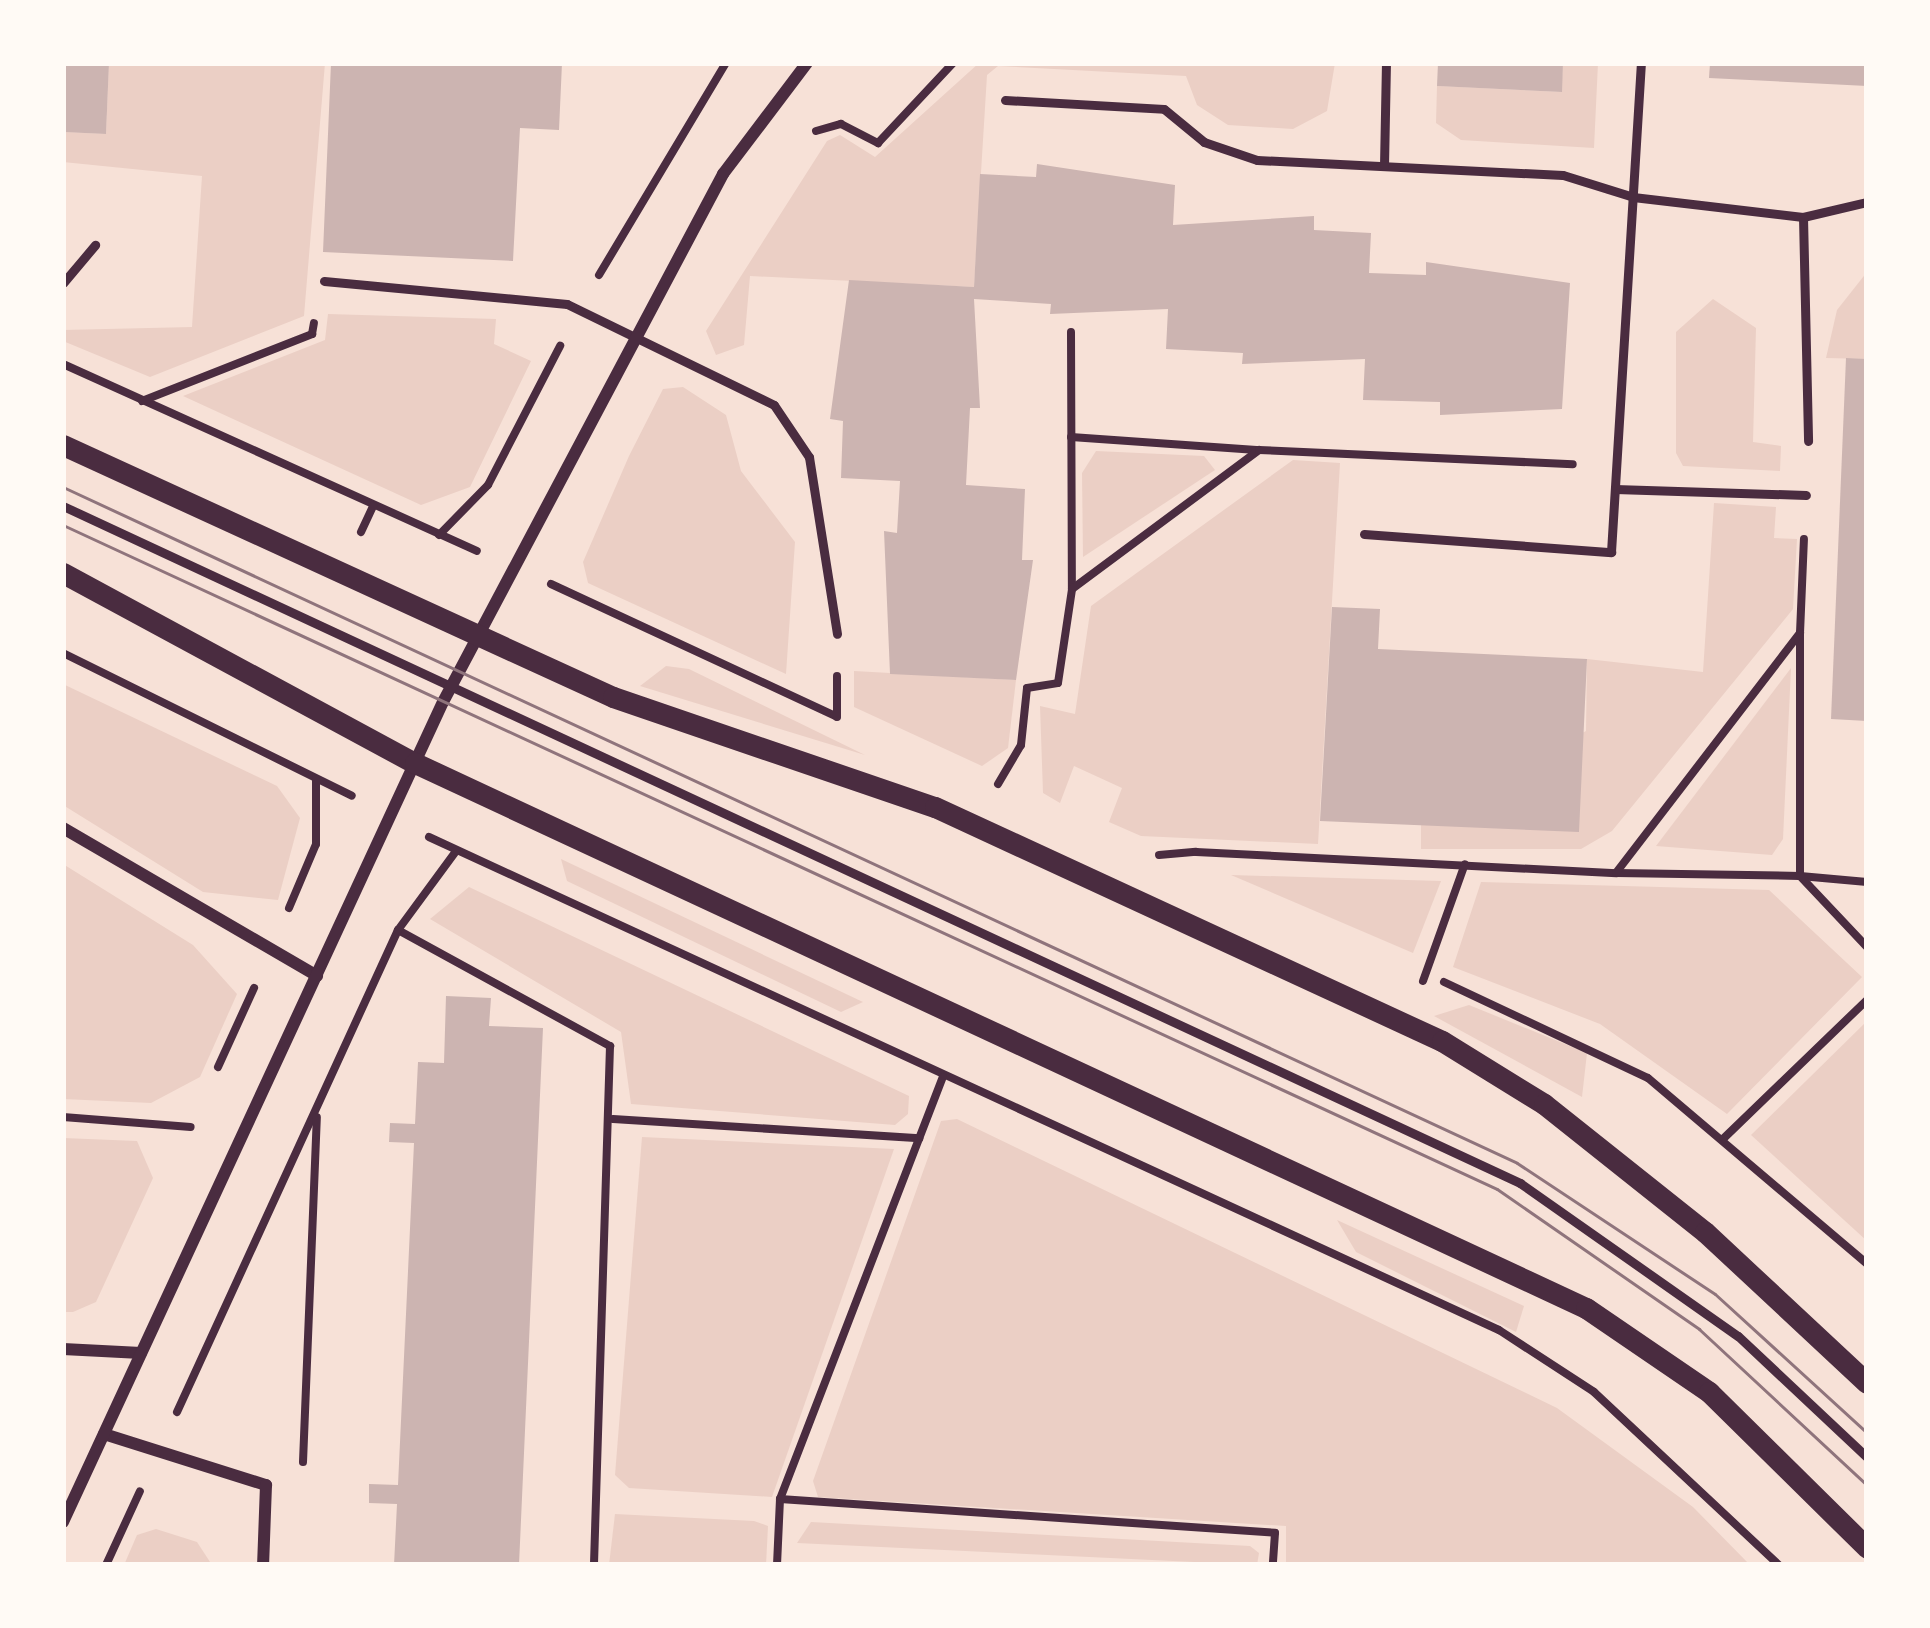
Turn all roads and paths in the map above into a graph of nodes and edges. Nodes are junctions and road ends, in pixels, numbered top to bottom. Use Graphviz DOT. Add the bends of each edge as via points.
graph roads {
  1 [pos="807,63"];
  2 [pos="952,63"];
  3 [pos="1386,63"];
  4 [pos="1641,63"];
  5 [pos="1005,100"];
  6 [pos="807,140"];
  7 [pos="1384,166"];
  8 [pos="1633,196"];
  9 [pos="1867,202"];
  10 [pos="1803,217"];
  11 [pos="94,245"];
  12 [pos="324,281"];
  13 [pos="63,283"];
  14 [pos="1071,332"];
  15 [pos="635,338"];
  16 [pos="63,364"];
  17 [pos="142,401"];
  18 [pos="1071,437"];
  19 [pos="1808,441"];
  20 [pos="63,445"];
  21 [pos="1259,450"];
  22 [pos="1583,452"];
  23 [pos="1615,489"];
  24 [pos="1806,495"];
  25 [pos="63,506"];
  26 [pos="1364,534"];
  27 [pos="514,566"];
  28 [pos="569,568"];
  29 [pos="63,573"];
  30 [pos="561,589"];
  31 [pos="1072,589"];
  32 [pos="478,634"];
  33 [pos="837,634"];
  34 [pos="63,653"];
  35 [pos="452,686"];
  36 [pos="857,726"];
  37 [pos="415,763"];
  38 [pos="316,777"];
  39 [pos="976,780"];
  40 [pos="995,789"];
  41 [pos="1016,799"];
  42 [pos="390,817"];
  43 [pos="63,828"];
  44 [pos="456,851"];
  45 [pos="1616,873"];
  46 [pos="1186,874"];
  47 [pos="1800,876"];
  48 [pos="1867,882"];
  49 [pos="398,930"];
  50 [pos="1867,947"];
  51 [pos="272,949"];
  52 [pos="1403,965"];
  53 [pos="317,976"];
  54 [pos="1867,1000"];
  55 [pos="943,1077"];
  56 [pos="209,1088"];
  57 [pos="200,1107"];
  58 [pos="317,1109"];
  59 [pos="63,1117"];
  60 [pos="614,1119"];
  61 [pos="191,1127"];
  62 [pos="920,1138"];
  63 [pos="1724,1138"];
  64 [pos="182,1147"];
  65 [pos="1867,1264"];
  66 [pos="63,1349"];
  67 [pos="141,1353"];
  68 [pos="1867,1383"];
  69 [pos="104,1434"];
  70 [pos="158,1452"];
  71 [pos="1867,1457"];
  72 [pos="303,1474"];
  73 [pos="780,1498"];
  74 [pos="63,1522"];
  75 [pos="1867,1547"];
  76 [pos="106,1565"];
  77 [pos="263,1565"];
  78 [pos="594,1565"];
  79 [pos="778,1565"];
  80 [pos="1274,1565"];
  81 [pos="1778,1565"];
  1 -- 15 [label="street" via="723,174"];
  2 -- 6 [label="path" via="878,142 841,124"];
  3 -- 7 [label="lane"];
  4 -- 8 [label="lane"];
  5 -- 7 [label="lane" via="1164,109 1204,142 1257,160"];
  7 -- 8 [label="lane" via="1563,175"];
  8 -- 10 [label="lane"];
  8 -- 23 [label="lane"];
  9 -- 10 [label="lane"];
  10 -- 19 [label="lane"];
  11 -- 13 [label="lane"];
  12 -- 15 [label="lane" via="567,304"];
  12 -- 17 [label="path" via="312,334"];
  14 -- 18 [label="path"];
  15 -- 27 [label="street"];
  15 -- 33 [label="lane" via="774,405 809,457"];
  16 -- 17 [label="path"];
  17 -- 27 [label="path"];
  18 -- 21 [label="path"];
  18 -- 31 [label="path"];
  20 -- 32 [label="street"];
  21 -- 22 [label="path" via="1571,466"];
  21 -- 31 [label="path"];
  23 -- 24 [label="lane"];
  23 -- 26 [label="lane" via="1611,552"];
  25 -- 35 [label="lane"];
  27 -- 30 [label="path"];
  27 -- 32 [label="street"];
  28 -- 30 [label="path"];
  29 -- 37 [label="street"];
  30 -- 36 [label="path"];
  31 -- 40 [label="path" via="1058,683 1027,688 1021,745"];
  32 -- 35 [label="street"];
  32 -- 68 [label="street" via="613,697 935,807 1442,1041 1544,1104 1705,1232"];
  34 -- 38 [label="path"];
  35 -- 37 [label="street"];
  35 -- 71 [label="lane" via="1520,1183 1738,1336"];
  37 -- 42 [label="street"];
  37 -- 75 [label="street" via="1586,1308 1709,1392"];
  38 -- 42 [label="path"];
  38 -- 51 [label="path" via="316,844"];
  39 -- 40 [label="path"];
  40 -- 41 [label="path"];
  42 -- 44 [label="path"];
  42 -- 53 [label="street"];
  43 -- 51 [label="street"];
  44 -- 49 [label="path"];
  44 -- 55 [label="path"];
  45 -- 46 [label="path" via="1142,856"];
  45 -- 47 [label="path"];
  45 -- 47 [label="path" via="1800,633"];
  47 -- 48 [label="path"];
  47 -- 50 [label="path"];
  49 -- 58 [label="path"];
  49 -- 60 [label="path" via="610,1046"];
  51 -- 53 [label="street"];
  51 -- 56 [label="path"];
  52 -- 63 [label="path" via="1575,1038"];
  53 -- 67 [label="street"];
  54 -- 63 [label="path"];
  55 -- 62 [label="path"];
  55 -- 81 [label="path" via="1499,1330 1594,1392"];
  57 -- 61 [label="path"];
  58 -- 70 [label="path"];
  58 -- 72 [label="path"];
  59 -- 61 [label="path"];
  60 -- 62 [label="path"];
  60 -- 78 [label="path"];
  61 -- 64 [label="path"];
  62 -- 73 [label="path"];
  63 -- 65 [label="path"];
  66 -- 67 [label="street"];
  67 -- 69 [label="street"];
  69 -- 70 [label="street"];
  69 -- 74 [label="street"];
  70 -- 76 [label="path"];
  70 -- 77 [label="street" via="266,1485"];
  73 -- 79 [label="path"];
  73 -- 80 [label="path" via="1275,1533"];
}
